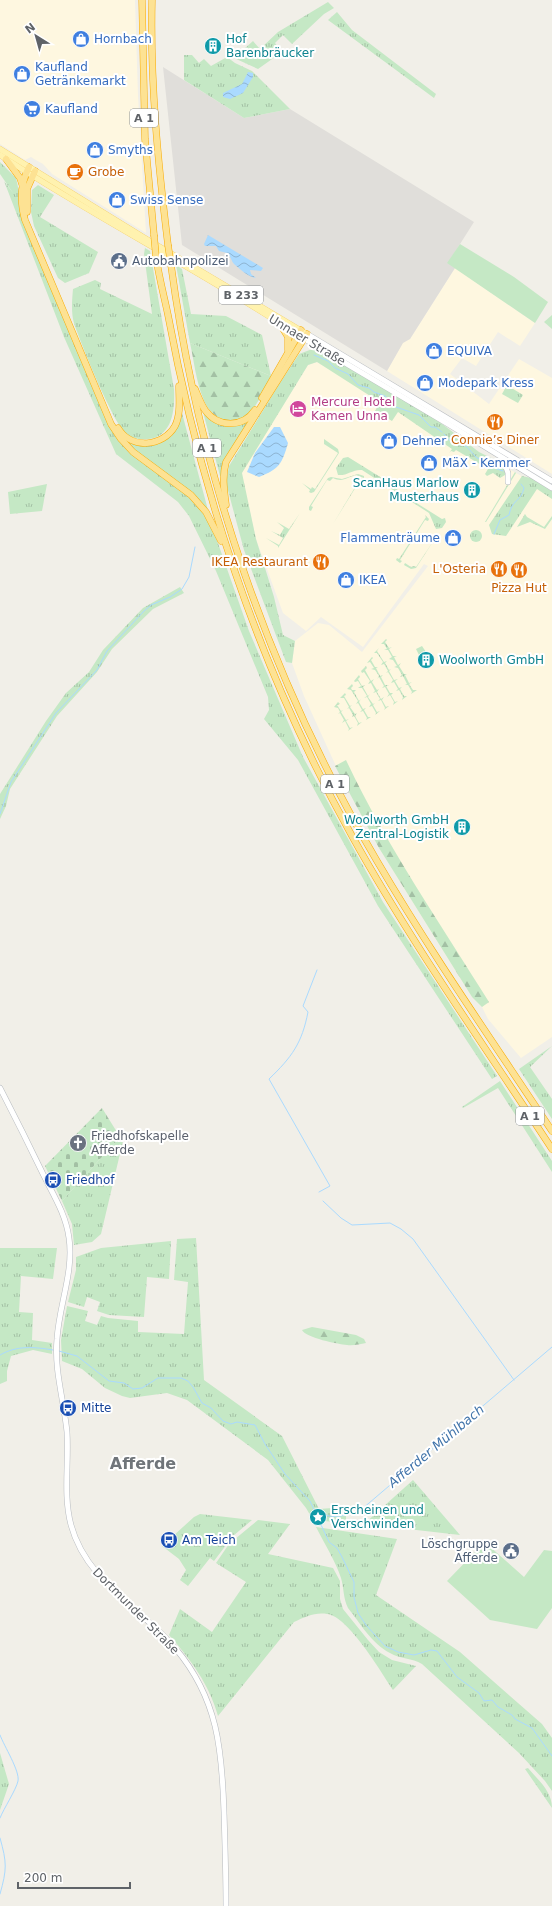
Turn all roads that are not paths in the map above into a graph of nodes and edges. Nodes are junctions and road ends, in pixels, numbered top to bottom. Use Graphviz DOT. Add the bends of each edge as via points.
graph roads {
  1 [pos="142,0"];
  2 [pos="152,0"];
  3 [pos="0,149"];
  4 [pos="0,155"];
  5 [pos="6,159"];
  6 [pos="30,172"];
  7 [pos="23,187"];
  8 [pos="280,324"];
  9 [pos="302,334"];
  10 [pos="288,353"];
  11 [pos="189,375"];
  12 [pos="180,377"];
  13 [pos="502,459"];
  14 [pos="520,462"];
  15 [pos="526,466"];
  16 [pos="517,468"];
  17 [pos="523,471"];
  18 [pos="552,481"];
  19 [pos="508,482"];
  20 [pos="552,488"];
  21 [pos="227,520"];
  22 [pos="228,554"];
  23 [pos="0,1088"];
  24 [pos="552,1131"];
  25 [pos="552,1149"];
  26 [pos="226,1906"];
  1 -- 12 [label="highway, A 1, bridge" via="145,139 156,257"];
  2 -- 11 [label="highway, A 1, bridge" via="156,138 168,245"];
  3 -- 6 [label="main road, Unnaer Straße / B 233"];
  4 -- 5 [label="main road, Unnaer Straße / B 233"];
  5 -- 6 [label="main road, Unnaer Straße / B 233"];
  5 -- 7 [label="highway" via="20,178"];
  6 -- 7 [label="highway"];
  6 -- 8 [label="main road, Unnaer Straße / B 233"];
  6 -- 9 [label="main road, Unnaer Straße / B 233"];
  6 -- 12 [label="highway" via="26,201 29,220 60,289 111,417 125,437 147,444 164,438 170,432 178,418"];
  7 -- 22 [label="highway" via="22,205 26,220 111,424 120,439 133,452 191,495 206,512"];
  8 -- 9 [label="main road, Unnaer Straße / B 233"];
  8 -- 10 [label="highway" via="288,337"];
  9 -- 10 [label="highway"];
  9 -- 13 [label="main road, Unnaer Straße"];
  9 -- 14 [label="main road, Unnaer Straße"];
  9 -- 21 [label="highway" via="226,462 224,482"];
  10 -- 11 [label="highway" via="254,412 245,420 232,424 217,421 204,409"];
  11 -- 21 [label="highway, A 1"];
  12 -- 22 [label="highway, A 1" via="206,483"];
  13 -- 16 [label="main road, Unnaer Straße"];
  13 -- 19 [label="main road" via="508,473"];
  14 -- 15 [label="main road, Unnaer Straße"];
  14 -- 16 [label="main road"];
  15 -- 17 [label="main road"];
  15 -- 18 [label="main road, Unnaer Straße"];
  16 -- 17 [label="main road, Unnaer Straße"];
  17 -- 20 [label="main road, Unnaer Straße"];
  21 -- 24 [label="highway, A 1" via="247,580 301,714 345,803 402,902"];
  22 -- 25 [label="highway, A 1" via="270,667 336,807 394,908"];
  23 -- 26 [label="main road, Dortmunder Straße" via="58,1203 66,1226 70,1250 69,1268 59,1317 56,1354 67,1433 68,1510 76,1540 86,1560 98,1574 184,1658 206,1694 213,1713 222,1763"];
}
